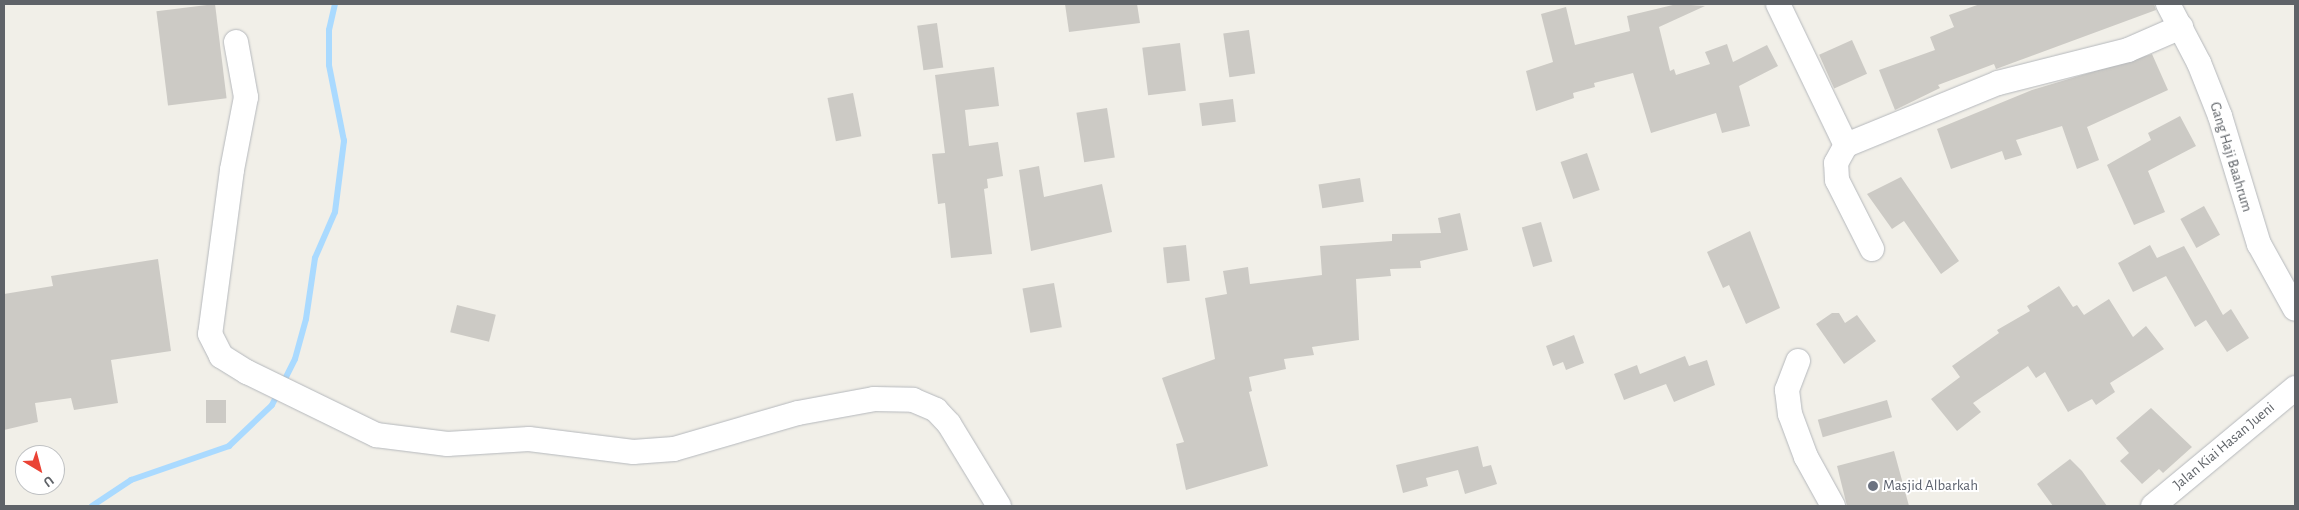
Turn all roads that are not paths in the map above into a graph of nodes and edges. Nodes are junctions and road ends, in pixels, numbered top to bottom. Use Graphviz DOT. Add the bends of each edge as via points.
graph roads {
  1 [pos="1778,4"];
  2 [pos="2168,4"];
  3 [pos="2181,27"];
  4 [pos="236,42"];
  5 [pos="1846,145"];
  6 [pos="1872,249"];
  7 [pos="2295,309"];
  8 [pos="1798,361"];
  9 [pos="2295,388"];
  10 [pos="999,506"];
  11 [pos="1833,506"];
  12 [pos="2153,506"];
  1 -- 5 [label="street"];
  2 -- 3 [label="street, Gang Haji Baahrum"];
  3 -- 5 [label="street" via="2128,50 1998,83"];
  3 -- 7 [label="street, Gang Haji Baahrum" via="2220,116 2259,244"];
  4 -- 10 [label="street" via="246,97 232,170 210,334 221,356 247,372 295,399 376,435 447,444 529,439 633,452 674,449 798,413 874,399 914,400 936,410 949,424"];
  5 -- 6 [label="street" via="1836,163 1837,180"];
  8 -- 11 [label="street" via="1787,390 1790,414 1806,457"];
  9 -- 12 [label="street, Jalan Kiai Hasan Jueni"];
}
